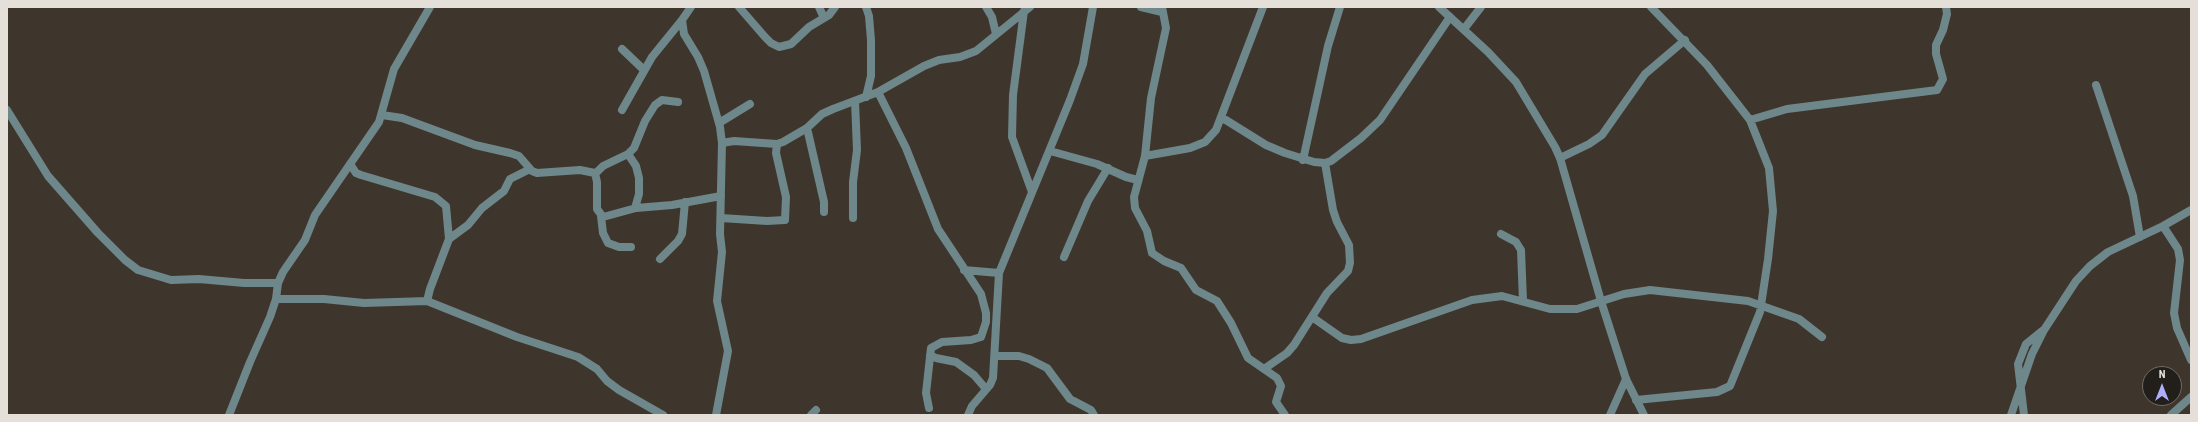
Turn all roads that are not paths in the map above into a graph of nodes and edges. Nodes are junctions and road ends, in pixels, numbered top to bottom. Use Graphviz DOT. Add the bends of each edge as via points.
graph roads {
  1 [pos="430,7"];
  2 [pos="691,7"];
  3 [pos="739,7"];
  4 [pos="819,7"];
  5 [pos="835,7"];
  6 [pos="866,7"];
  7 [pos="986,7"];
  8 [pos="1094,7"];
  9 [pos="1141,7"];
  10 [pos="1263,7"];
  11 [pos="1340,7"];
  12 [pos="1439,7"];
  13 [pos="1481,7"];
  14 [pos="1651,7"];
  15 [pos="1946,7"];
  16 [pos="1027,9"];
  17 [pos="1162,10"];
  18 [pos="1450,17"];
  19 [pos="824,18"];
  20 [pos="682,20"];
  21 [pos="1464,29"];
  22 [pos="996,34"];
  23 [pos="1685,40"];
  24 [pos="622,49"];
  25 [pos="644,70"];
  26 [pos="2096,85"];
  27 [pos="878,92"];
  28 [pos="866,97"];
  29 [pos="855,101"];
  30 [pos="678,102"];
  31 [pos="750,104"];
  32 [pos="7,110"];
  33 [pos="622,110"];
  34 [pos="382,115"];
  35 [pos="1221,117"];
  36 [pos="1750,120"];
  37 [pos="719,123"];
  38 [pos="808,128"];
  39 [pos="722,143"];
  40 [pos="776,144"];
  41 [pos="1050,151"];
  42 [pos="628,154"];
  43 [pos="1145,156"];
  44 [pos="1560,158"];
  45 [pos="1303,160"];
  46 [pos="1325,163"];
  47 [pos="350,164"];
  48 [pos="1108,168"];
  49 [pos="530,169"];
  50 [pos="595,174"];
  51 [pos="1138,180"];
  52 [pos="1032,192"];
  53 [pos="721,196"];
  54 [pos="685,202"];
  55 [pos="635,208"];
  56 [pos="2191,210"];
  57 [pos="824,212"];
  58 [pos="601,216"];
  59 [pos="721,218"];
  60 [pos="853,218"];
  61 [pos="2163,226"];
  62 [pos="1501,234"];
  63 [pos="2140,237"];
  64 [pos="449,239"];
  65 [pos="631,247"];
  66 [pos="1064,257"];
  67 [pos="660,259"];
  68 [pos="964,270"];
  69 [pos="999,273"];
  70 [pos="278,283"];
  71 [pos="276,299"];
  72 [pos="427,301"];
  73 [pos="1523,301"];
  74 [pos="1601,301"];
  75 [pos="1761,305"];
  76 [pos="1312,317"];
  77 [pos="1822,337"];
  78 [pos="930,355"];
  79 [pos="995,356"];
  80 [pos="2191,360"];
  81 [pos="1264,369"];
  82 [pos="1626,379"];
  83 [pos="2020,387"];
  84 [pos="986,389"];
  85 [pos="2191,397"];
  86 [pos="1636,400"];
  87 [pos="929,408"];
  88 [pos="230,415"];
  89 [pos="663,415"];
  90 [pos="716,415"];
  91 [pos="968,415"];
  92 [pos="1094,415"];
  93 [pos="1285,415"];
  94 [pos="1610,415"];
  95 [pos="1644,415"];
  96 [pos="2011,415"];
  97 [pos="2024,415"];
  98 [pos="2170,415"];
  1 -- 34 [label="street" via="392,74"];
  2 -- 20 [label="street"];
  3 -- 19 [label="street" via="765,37 779,47 791,44"];
  4 -- 19 [label="street"];
  5 -- 19 [label="street"];
  6 -- 28 [label="street" via="871,40 871,76"];
  7 -- 22 [label="street" via="992,17"];
  8 -- 41 [label="street" via="1083,64"];
  9 -- 17 [label="street"];
  10 -- 35 [label="street"];
  11 -- 45 [label="street"];
  12 -- 18 [label="street"];
  13 -- 21 [label="street"];
  14 -- 23 [label="street"];
  15 -- 36 [label="street" via="1943,30 1936,45 1943,79 1937,90 1787,109"];
  16 -- 22 [label="street"];
  16 -- 52 [label="street" via="1013,95 1012,137"];
  17 -- 43 [label="street" via="1166,28 1152,98"];
  18 -- 21 [label="street"];
  18 -- 46 [label="street" via="1380,120 1348,149"];
  20 -- 25 [label="street"];
  20 -- 37 [label="street" via="684,34 698,57"];
  21 -- 44 [label="street" via="1516,82"];
  22 -- 27 [label="street" via="976,51 924,66"];
  23 -- 36 [label="street"];
  23 -- 44 [label="street" via="1645,74 1602,135"];
  24 -- 25 [label="street"];
  25 -- 33 [label="street"];
  26 -- 63 [label="street" via="2133,196"];
  27 -- 28 [label="street"];
  27 -- 68 [label="street" via="906,148 938,229"];
  28 -- 29 [label="street"];
  29 -- 38 [label="street" via="822,114"];
  29 -- 60 [label="street" via="857,150 853,182"];
  30 -- 42 [label="street" via="662,100 655,104 634,148"];
  31 -- 37 [label="street"];
  32 -- 70 [label="street" via="48,176 98,233 138,270 171,280"];
  34 -- 47 [label="street"];
  34 -- 49 [label="street" via="402,118 475,145 519,156"];
  35 -- 43 [label="street" via="1216,130 1205,142 1190,148"];
  35 -- 45 [label="street" via="1266,145"];
  36 -- 75 [label="street" via="1769,168 1773,192 1772,232"];
  37 -- 39 [label="street"];
  38 -- 40 [label="street"];
  38 -- 57 [label="street"];
  39 -- 40 [label="street" via="734,141"];
  39 -- 53 [label="street"];
  40 -- 59 [label="street" via="786,197 785,220 767,222"];
  41 -- 48 [label="street"];
  41 -- 52 [label="street"];
  42 -- 50 [label="street" via="609,162"];
  42 -- 55 [label="street" via="636,166 639,178"];
  43 -- 51 [label="street"];
  44 -- 74 [label="street"];
  45 -- 46 [label="street"];
  46 -- 76 [label="street" via="1336,222 1346,237 1351,254 1348,271 1333,285"];
  47 -- 64 [label="street" via="356,173 426,194 443,202 446,206"];
  47 -- 70 [label="street" via="315,215 305,240"];
  48 -- 51 [label="street"];
  48 -- 66 [label="street" via="1088,201"];
  49 -- 50 [label="street" via="537,173 580,170"];
  49 -- 64 [label="street" via="510,179 506,189 482,208 468,225"];
  50 -- 58 [label="street" via="597,209"];
  51 -- 81 [label="street" via="1134,197 1135,208 1147,231 1152,253 1181,268 1196,290 1217,301 1248,358"];
  52 -- 69 [label="street"];
  53 -- 54 [label="street"];
  53 -- 59 [label="street"];
  54 -- 55 [label="street"];
  54 -- 67 [label="street" via="682,234"];
  55 -- 58 [label="street" via="606,217"];
  56 -- 61 [label="street"];
  58 -- 65 [label="street" via="603,233 608,242 619,247"];
  59 -- 90 [label="street" via="722,252 717,301 728,351"];
  61 -- 63 [label="street"];
  61 -- 80 [label="street" via="2178,249 2180,260 2174,313 2177,328"];
  62 -- 73 [label="street" via="1516,242 1521,250"];
  63 -- 83 [label="street" via="2108,252 2090,266 2065,296 2032,354"];
  64 -- 72 [label="street"];
  68 -- 69 [label="street"];
  68 -- 78 [label="street" via="984,303 984,330 980,337 971,340 936,344 931,348"];
  69 -- 79 [label="street"];
  70 -- 71 [label="street"];
  71 -- 72 [label="street" via="324,299 364,303"];
  71 -- 88 [label="street"];
  72 -- 89 [label="street" via="517,337 578,357 597,369 619,390"];
  73 -- 74 [label="street" via="1541,307 1577,309"];
  73 -- 76 [label="street" via="1502,296 1472,300 1361,339 1351,340 1342,338"];
  74 -- 75 [label="street" via="1630,292 1650,290 1736,299"];
  74 -- 82 [label="street"];
  75 -- 77 [label="street" via="1799,319"];
  75 -- 86 [label="street" via="1730,386 1717,392"];
  76 -- 81 [label="street" via="1287,353"];
  78 -- 84 [label="street" via="956,362 974,375"];
  78 -- 87 [label="street" via="926,393"];
  79 -- 84 [label="street" via="993,378"];
  79 -- 92 [label="street" via="1019,356 1040,364 1051,372 1070,399 1091,410"];
  81 -- 93 [label="street" via="1280,382 1276,402"];
  82 -- 86 [label="street"];
  82 -- 94 [label="street"];
  83 -- 96 [label="street"];
  83 -- 97 [label="street"];
  84 -- 91 [label="street"];
  85 -- 98 [label="street"];
  86 -- 95 [label="street"];
}
